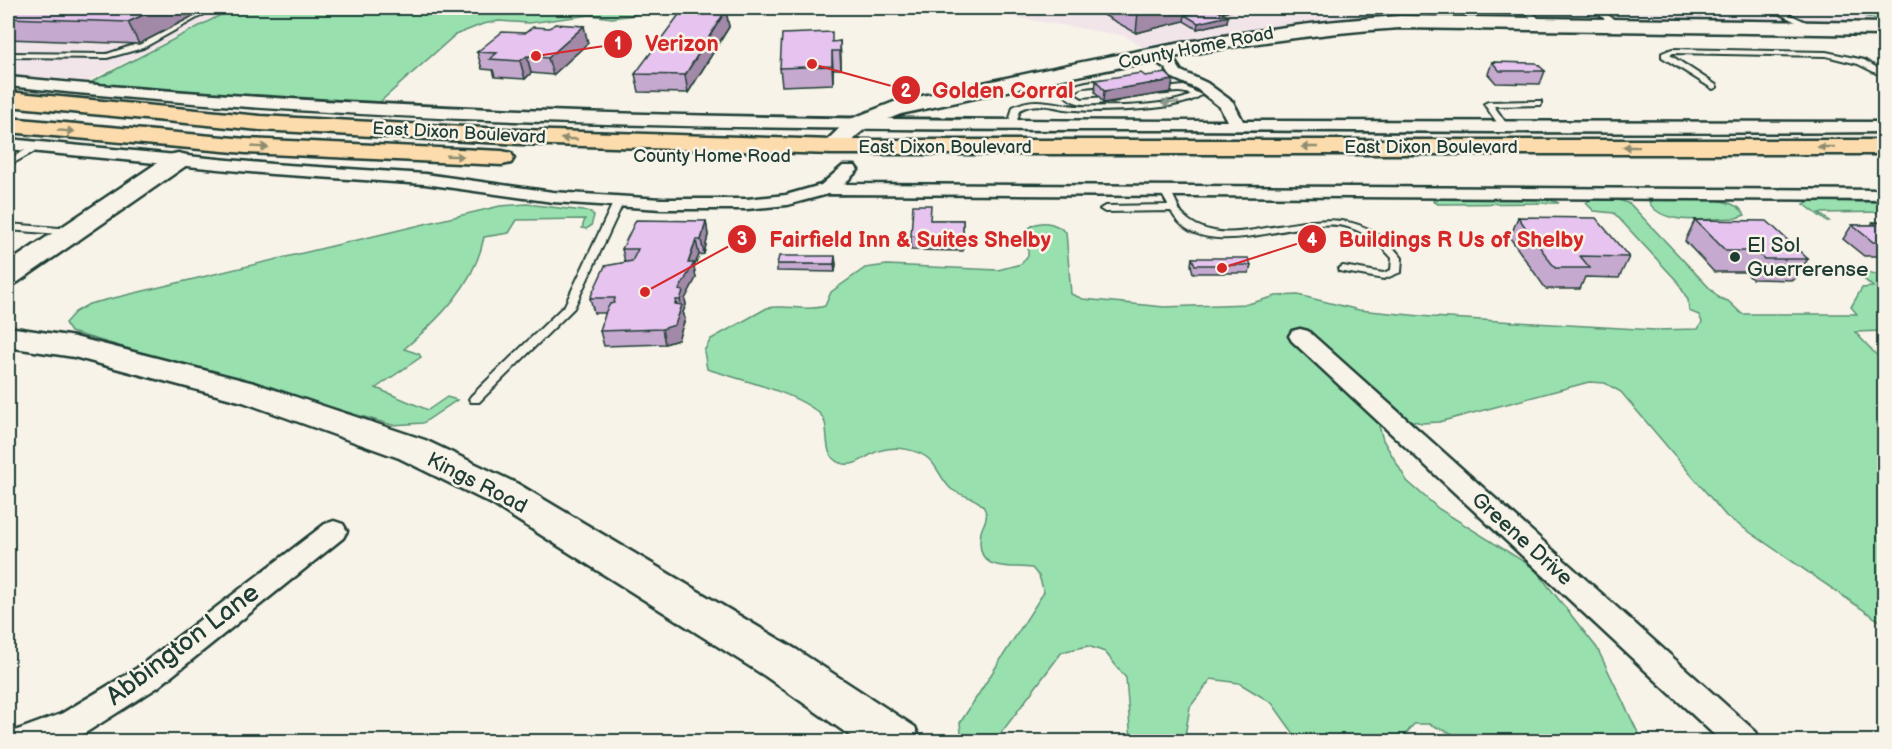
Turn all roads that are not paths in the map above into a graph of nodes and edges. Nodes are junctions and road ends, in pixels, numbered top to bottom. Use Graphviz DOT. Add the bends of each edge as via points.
graph roads {
  1 [pos="212,8"];
  2 [pos="1595,8"];
  3 [pos="1771,8"];
  4 [pos="1535,16"];
  5 [pos="1617,25"];
  6 [pos="1816,28"];
  7 [pos="1884,29"];
  8 [pos="1154,55"];
  9 [pos="8,56"];
  10 [pos="1884,75"];
  11 [pos="1122,81"];
  12 [pos="8,82"];
  13 [pos="1713,87"];
  14 [pos="1151,92"];
  15 [pos="1130,95"];
  16 [pos="8,99"];
  17 [pos="1538,102"];
  18 [pos="8,125"];
  19 [pos="856,125"];
  20 [pos="1012,126"];
  21 [pos="1237,126"];
  22 [pos="1504,126"];
  23 [pos="1884,127"];
  24 [pos="8,144"];
  25 [pos="36,147"];
  26 [pos="832,147"];
  27 [pos="1213,147"];
  28 [pos="1884,147"];
  29 [pos="178,160"];
  30 [pos="562,160"];
  31 [pos="8,163"];
  32 [pos="849,170"];
  33 [pos="1884,170"];
  34 [pos="827,189"];
  35 [pos="1884,195"];
  36 [pos="1168,200"];
  37 [pos="618,203"];
  38 [pos="1105,209"];
  39 [pos="8,227"];
  40 [pos="73,232"];
  41 [pos="1343,269"];
  42 [pos="8,276"];
  43 [pos="1300,336"];
  44 [pos="8,337"];
  45 [pos="475,399"];
  46 [pos="334,531"];
  47 [pos="22,741"];
  48 [pos="898,741"];
  49 [pos="1745,741"];
  1 -- 9 [label="lane" via="120,53 92,58"];
  2 -- 5 [label="lane"];
  3 -- 6 [label="lane"];
  4 -- 5 [label="street, County Home Road"];
  4 -- 8 [label="street, County Home Road" via="1338,25"];
  5 -- 6 [label="street, County Home Road"];
  6 -- 7 [label="street, County Home Road"];
  8 -- 19 [label="street, County Home Road" via="941,98"];
  8 -- 21 [label="street" via="1170,65 1172,76 1202,86 1227,105"];
  10 -- 13 [label="lane" via="1861,62 1826,54 1667,52 1665,55"];
  11 -- 15 [label="lane" via="1073,88 1068,96 1082,102"];
  12 -- 19 [label="street, East Dixon Boulevard" via="254,104"];
  14 -- 20 [label="lane, one-way" via="1184,88 1197,95 1178,103 1101,108 1029,104 1016,109"];
  26 -- 16 [label="highway, East Dixon Boulevard, one-way" via="521,137 260,123"];
  17 -- 22 [label="lane" via="1488,104"];
  18 -- 30 [label="highway, East Dixon Boulevard, one-way" via="246,146"];
  19 -- 20 [label="street, East Dixon Boulevard"];
  19 -- 26 [label="street, County Home Road"];
  20 -- 21 [label="street, East Dixon Boulevard"];
  21 -- 22 [label="street, East Dixon Boulevard"];
  22 -- 23 [label="street, East Dixon Boulevard"];
  24 -- 25 [label="street, East Dixon Boulevard"];
  25 -- 29 [label="street, East Dixon Boulevard"];
  25 -- 31 [label="lane"];
  26 -- 27 [label="highway, East Dixon Boulevard"];
  26 -- 30 [label="highway, County Home Road" via="804,156 603,155"];
  28 -- 27 [label="highway, East Dixon Boulevard, one-way"];
  27 -- 32 [label="highway" via="1189,154 882,156 864,158"];
  29 -- 37 [label="street, East Dixon Boulevard" via="440,180"];
  29 -- 40 [label="street"];
  30 -- 32 [label="highway, East Dixon Boulevard"];
  32 -- 33 [label="highway, East Dixon Boulevard"];
  32 -- 34 [label="street, East Dixon Boulevard"];
  34 -- 36 [label="street, East Dixon Boulevard"];
  34 -- 37 [label="street, East Dixon Boulevard" via="803,197 756,203"];
  35 -- 36 [label="street, East Dixon Boulevard"];
  36 -- 38 [label="lane"];
  36 -- 41 [label="lane" via="1179,218 1197,230 1220,237 1335,222 1369,232 1397,258 1396,272 1384,276"];
  37 -- 45 [label="lane" via="570,306"];
  39 -- 40 [label="lane"];
  40 -- 42 [label="street"];
  43 -- 49 [label="street, Greene Drive"];
  44 -- 48 [label="street, Kings Road" via="75,347 254,394 412,449 505,494 781,663"];
  46 -- 47 [label="street, Abbington Lane" via="147,678 71,725"];
}
